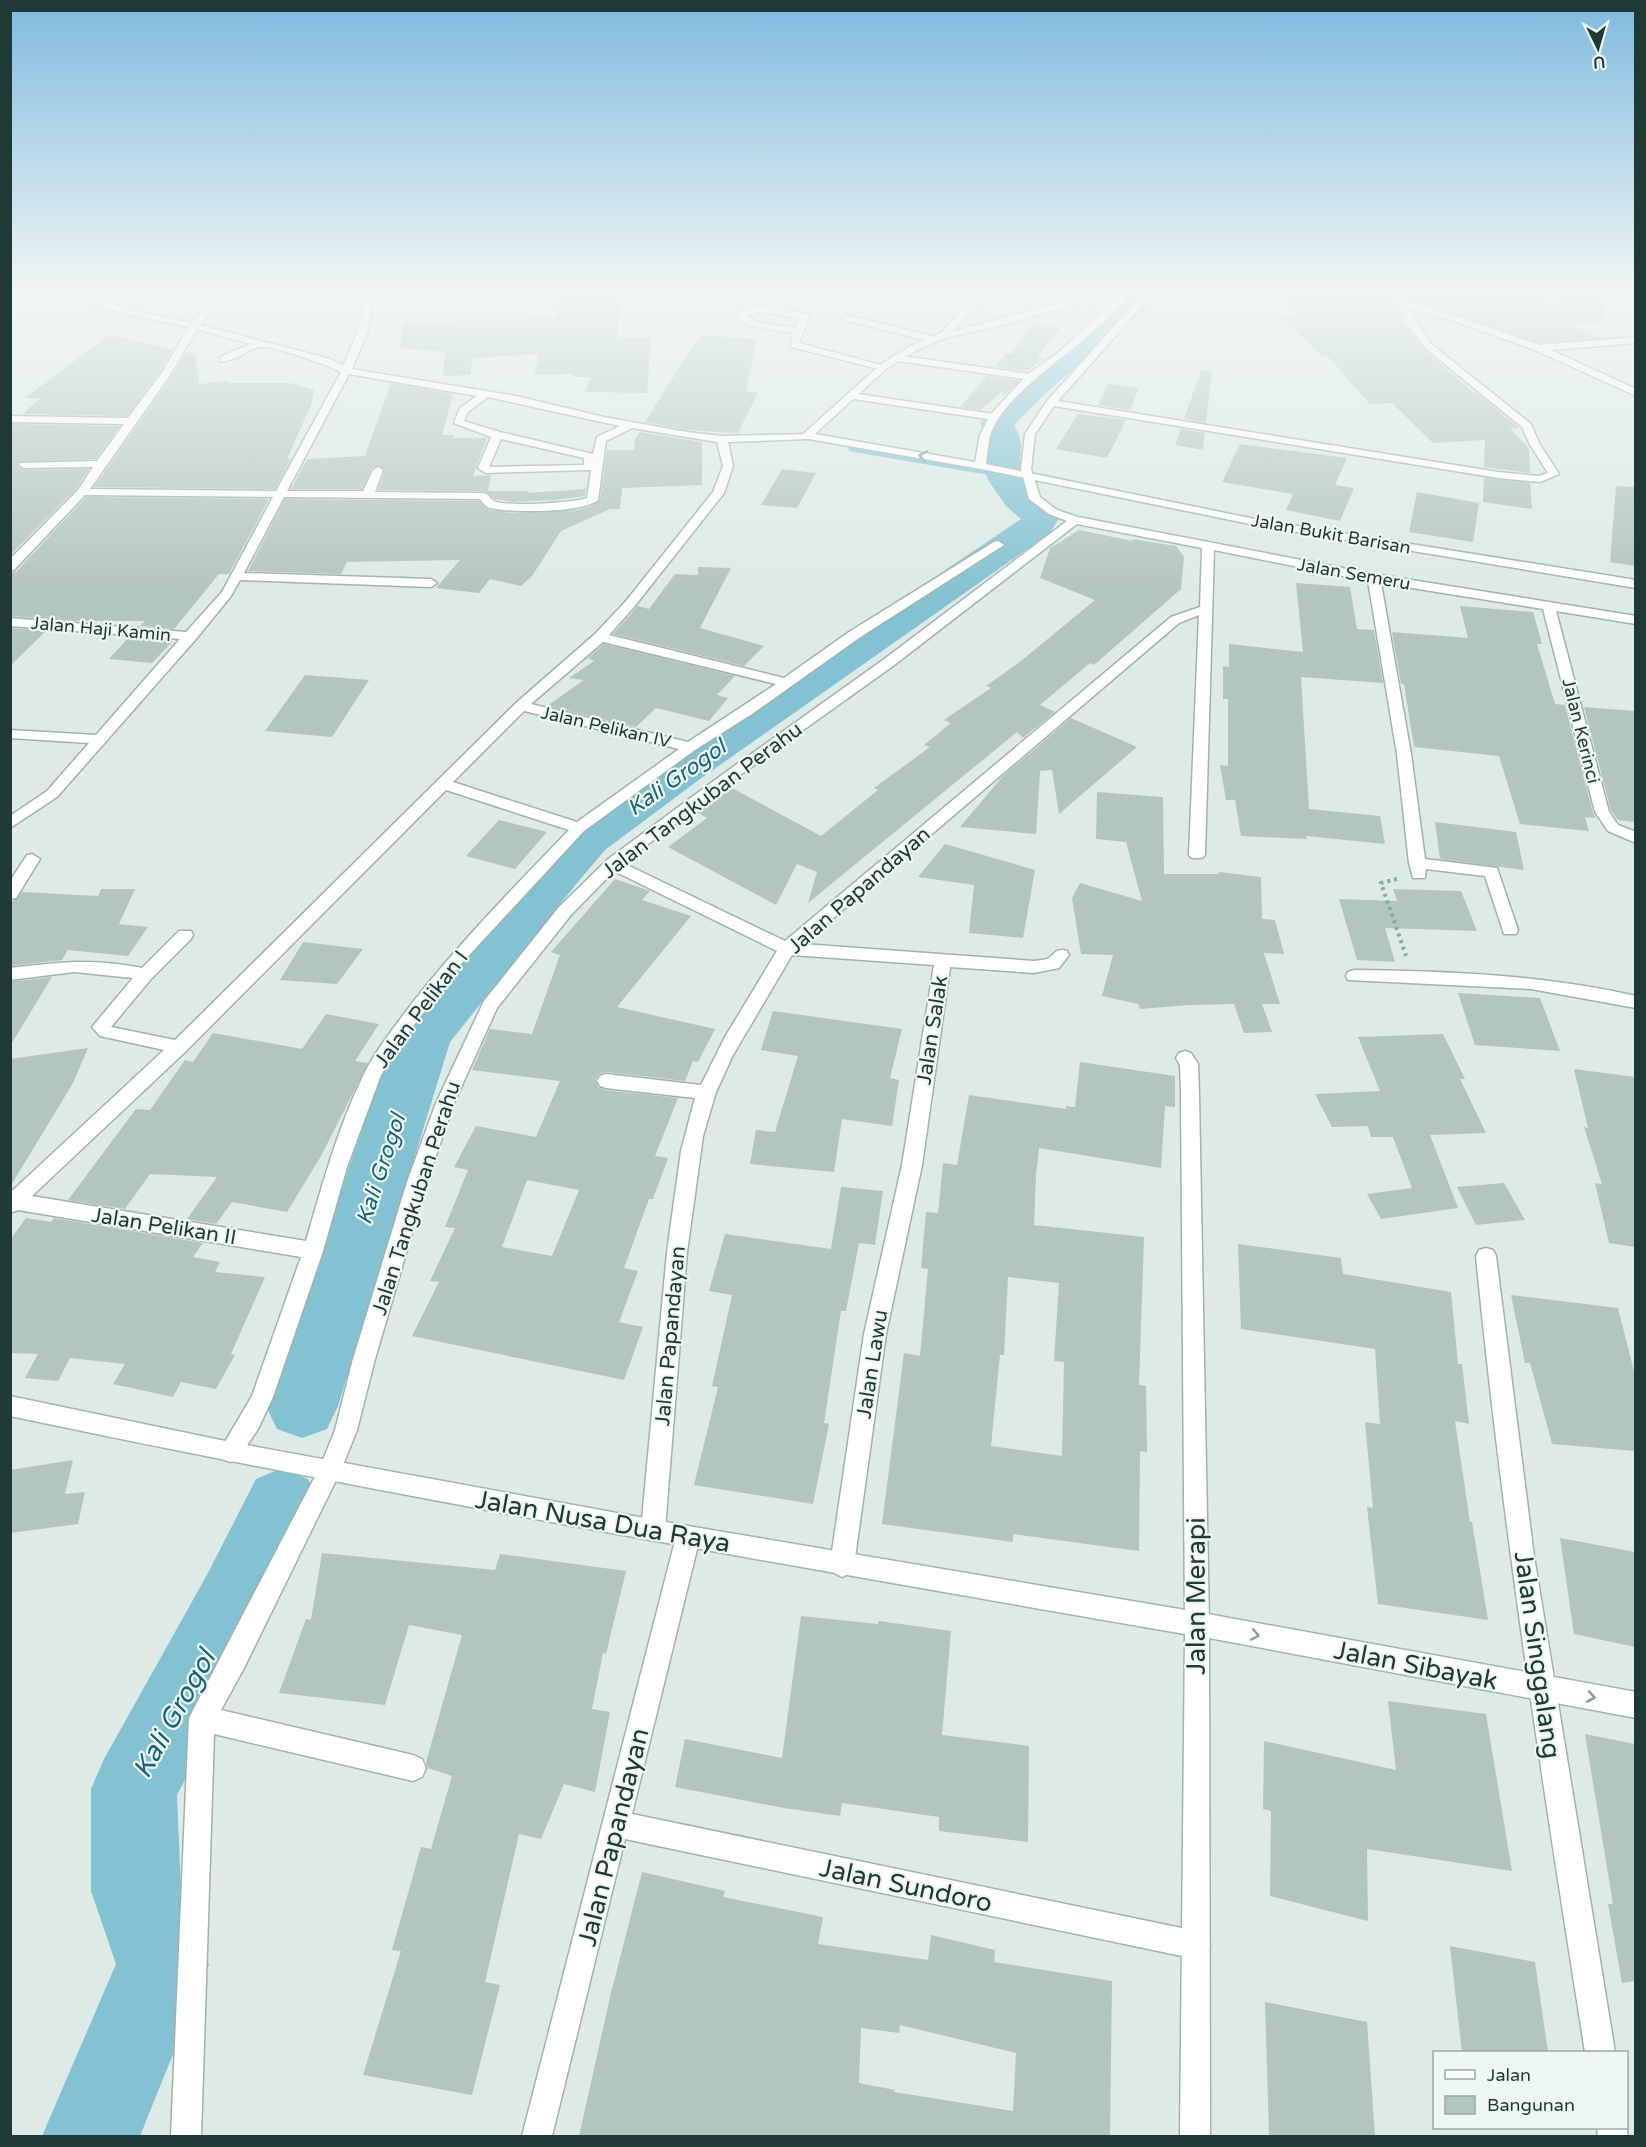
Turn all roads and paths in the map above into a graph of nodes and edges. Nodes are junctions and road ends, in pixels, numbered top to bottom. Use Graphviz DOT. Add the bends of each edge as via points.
graph roads {
  1 [pos="152,392"];
  2 [pos="335,392"];
  3 [pos="475,392"];
  4 [pos="855,392"];
  5 [pos="1016,392"];
  6 [pos="1061,392"];
  7 [pos="1485,392"];
  8 [pos="486,394"];
  9 [pos="851,396"];
  10 [pos="1051,403"];
  11 [pos="994,417"];
  12 [pos="10,419"];
  13 [pos="131,421"];
  14 [pos="630,425"];
  15 [pos="497,435"];
  16 [pos="807,436"];
  17 [pos="722,439"];
  18 [pos="101,464"];
  19 [pos="24,465"];
  20 [pos="983,467"];
  21 [pos="378,470"];
  22 [pos="1027,476"];
  23 [pos="82,492"];
  24 [pos="280,494"];
  25 [pos="368,494"];
  26 [pos="1075,520"];
  27 [pos="998,545"];
  28 [pos="1208,547"];
  29 [pos="10,567"];
  30 [pos="236,576"];
  31 [pos="1374,578"];
  32 [pos="431,583"];
  33 [pos="1635,584"];
  34 [pos="1549,607"];
  35 [pos="1205,609"];
  36 [pos="1635,620"];
  37 [pos="10,622"];
  38 [pos="191,636"];
  39 [pos="600,637"];
  40 [pos="787,683"];
  41 [pos="521,706"];
  42 [pos="10,734"];
  43 [pos="99,739"];
  44 [pos="690,747"];
  45 [pos="443,784"];
  46 [pos="10,823"];
  47 [pos="579,828"];
  48 [pos="1635,838"];
  49 [pos="1197,855"];
  50 [pos="33,859"];
  51 [pos="612,864"];
  52 [pos="1418,868"];
  53 [pos="10,894"];
  54 [pos="1510,930"];
  55 [pos="185,935"];
  56 [pos="787,949"];
  57 [pos="1061,955"];
  58 [pos="943,959"];
  59 [pos="1408,965"];
  60 [pos="10,974"];
  61 [pos="145,975"];
  62 [pos="1354,976"];
  63 [pos="1635,1002"];
  64 [pos="179,1047"];
  65 [pos="1185,1058"];
  66 [pos="606,1081"];
  67 [pos="707,1093"];
  68 [pos="912,1165"];
  69 [pos="12,1203"];
  70 [pos="313,1251"];
  71 [pos="1486,1256"];
  72 [pos="10,1406"];
  73 [pos="230,1452"];
  74 [pos="330,1470"];
  75 [pos="653,1530"];
  76 [pos="688,1537"];
  77 [pos="842,1564"];
  78 [pos="1197,1624"];
  79 [pos="1541,1688"];
  80 [pos="1635,1705"];
  81 [pos="202,1718"];
  82 [pos="413,1768"];
  83 [pos="616,1824"];
  84 [pos="1196,1945"];
  85 [pos="1600,2051"];
  86 [pos="186,2136"];
  87 [pos="537,2136"];
  88 [pos="1195,2136"];
  1 -- 13 [label="street"];
  2 -- 24 [label="street"];
  3 -- 8 [label="street, Jalan Bukit Barisan"];
  4 -- 9 [label="street"];
  5 -- 11 [label="street"];
  6 -- 10 [label="street"];
  7 -- 10 [label="street" via="1527,426 1554,474 1540,479 1498,475"];
  8 -- 14 [label="street, Jalan Bukit Barisan"];
  8 -- 15 [label="street" via="463,411 458,420 463,426"];
  9 -- 11 [label="street"];
  9 -- 16 [label="street"];
  10 -- 22 [label="street" via="1030,434"];
  11 -- 20 [label="street" via="985,435"];
  12 -- 13 [label="street"];
  13 -- 18 [label="street"];
  14 -- 17 [label="street, Jalan Bukit Barisan"];
  14 -- 25 [label="street" via="606,435 599,443 592,500 582,505 527,507 489,504 483,496"];
  15 -- 15 [label="street" via="590,456 589,466 486,470 483,468"];
  16 -- 17 [label="street, Jalan Bukit Barisan"];
  20 -- 16 [label="street, Jalan Bukit Barisan, one-way"];
  17 -- 39 [label="street" via="728,466 722,485"];
  18 -- 19 [label="street"];
  18 -- 23 [label="street"];
  20 -- 22 [label="street, Jalan Bukit Barisan"];
  21 -- 25 [label="street"];
  22 -- 26 [label="street" via="1039,503"];
  22 -- 33 [label="street, Jalan Bukit Barisan" via="1266,524"];
  23 -- 24 [label="street"];
  23 -- 29 [label="street"];
  24 -- 25 [label="street"];
  24 -- 30 [label="street"];
  26 -- 28 [label="street, Jalan Semeru"];
  26 -- 51 [label="street, Jalan Tangkuban Perahu" via="897,656"];
  27 -- 40 [label="street, Jalan Pelikan I" via="854,635"];
  28 -- 31 [label="street, Jalan Semeru"];
  28 -- 35 [label="street"];
  30 -- 32 [label="street"];
  30 -- 38 [label="street"];
  31 -- 34 [label="street, Jalan Semeru"];
  31 -- 52 [label="street" via="1404,754"];
  34 -- 36 [label="street, Jalan Semeru"];
  34 -- 48 [label="street, Jalan Kerinci" via="1602,812 1613,828"];
  35 -- 49 [label="street"];
  35 -- 56 [label="street, Jalan Papandayan" via="1175,620"];
  37 -- 38 [label="street, Jalan Haji Kamin"];
  38 -- 43 [label="street"];
  39 -- 40 [label="street"];
  39 -- 41 [label="street"];
  40 -- 44 [label="street, Jalan Pelikan I"];
  41 -- 44 [label="street, Jalan Pelikan IV"];
  41 -- 45 [label="street"];
  42 -- 43 [label="street"];
  43 -- 46 [label="street" via="52,794"];
  44 -- 47 [label="street, Jalan Pelikan I"];
  45 -- 47 [label="street"];
  45 -- 64 [label="street"];
  47 -- 70 [label="street, Jalan Pelikan I" via="454,962 398,1034 373,1074 340,1156"];
  50 -- 53 [label="street"];
  51 -- 56 [label="street, Jalan Salak"];
  51 -- 74 [label="street, Jalan Tangkuban Perahu" via="529,954 490,1005 469,1046 417,1182 346,1430"];
  52 -- 54 [label="street" via="1491,872"];
  52 -- 59 [label="path" via="1381,883"];
  55 -- 61 [label="street"];
  56 -- 58 [label="street, Jalan Salak"];
  56 -- 67 [label="street, Jalan Papandayan" via="745,1017"];
  57 -- 58 [label="street" via="1053,964 1034,967"];
  58 -- 68 [label="street, Jalan Salak"];
  60 -- 61 [label="street" via="74,966"];
  61 -- 64 [label="street" via="106,1018 102,1029"];
  62 -- 63 [label="street" via="1523,982"];
  64 -- 69 [label="street"];
  65 -- 78 [label="street, Jalan Merapi" via="1190,1085"];
  66 -- 67 [label="street"];
  67 -- 75 [label="street, Jalan Papandayan" via="696,1132 677,1246"];
  68 -- 77 [label="street, Jalan Lawu" via="875,1334"];
  69 -- 70 [label="street, Jalan Pelikan II"];
  70 -- 73 [label="street, Jalan Pelikan I" via="260,1403"];
  71 -- 79 [label="street, Jalan Singgalang" via="1496,1366"];
  72 -- 73 [label="street, Jalan Nusa Dua Raya"];
  73 -- 74 [label="street, Jalan Nusa Dua Raya"];
  74 -- 75 [label="street, Jalan Nusa Dua Raya"];
  74 -- 81 [label="street, Jalan Tangkuban Perahu"];
  75 -- 76 [label="street, Jalan Nusa Dua Raya"];
  76 -- 77 [label="street, Jalan Nusa Dua Raya"];
  76 -- 83 [label="street, Jalan Papandayan"];
  77 -- 78 [label="street, Jalan Nusa Dua Raya"];
  78 -- 79 [label="street, Jalan Sibayak, one-way"];
  78 -- 84 [label="street, Jalan Merapi"];
  79 -- 80 [label="street, Jalan Sibayak, one-way"];
  79 -- 85 [label="street, Jalan Singgalang"];
  81 -- 82 [label="street"];
  81 -- 86 [label="street"];
  83 -- 84 [label="street, Jalan Sundoro"];
  83 -- 87 [label="street, Jalan Papandayan"];
  84 -- 88 [label="street, Jalan Merapi"];
}
